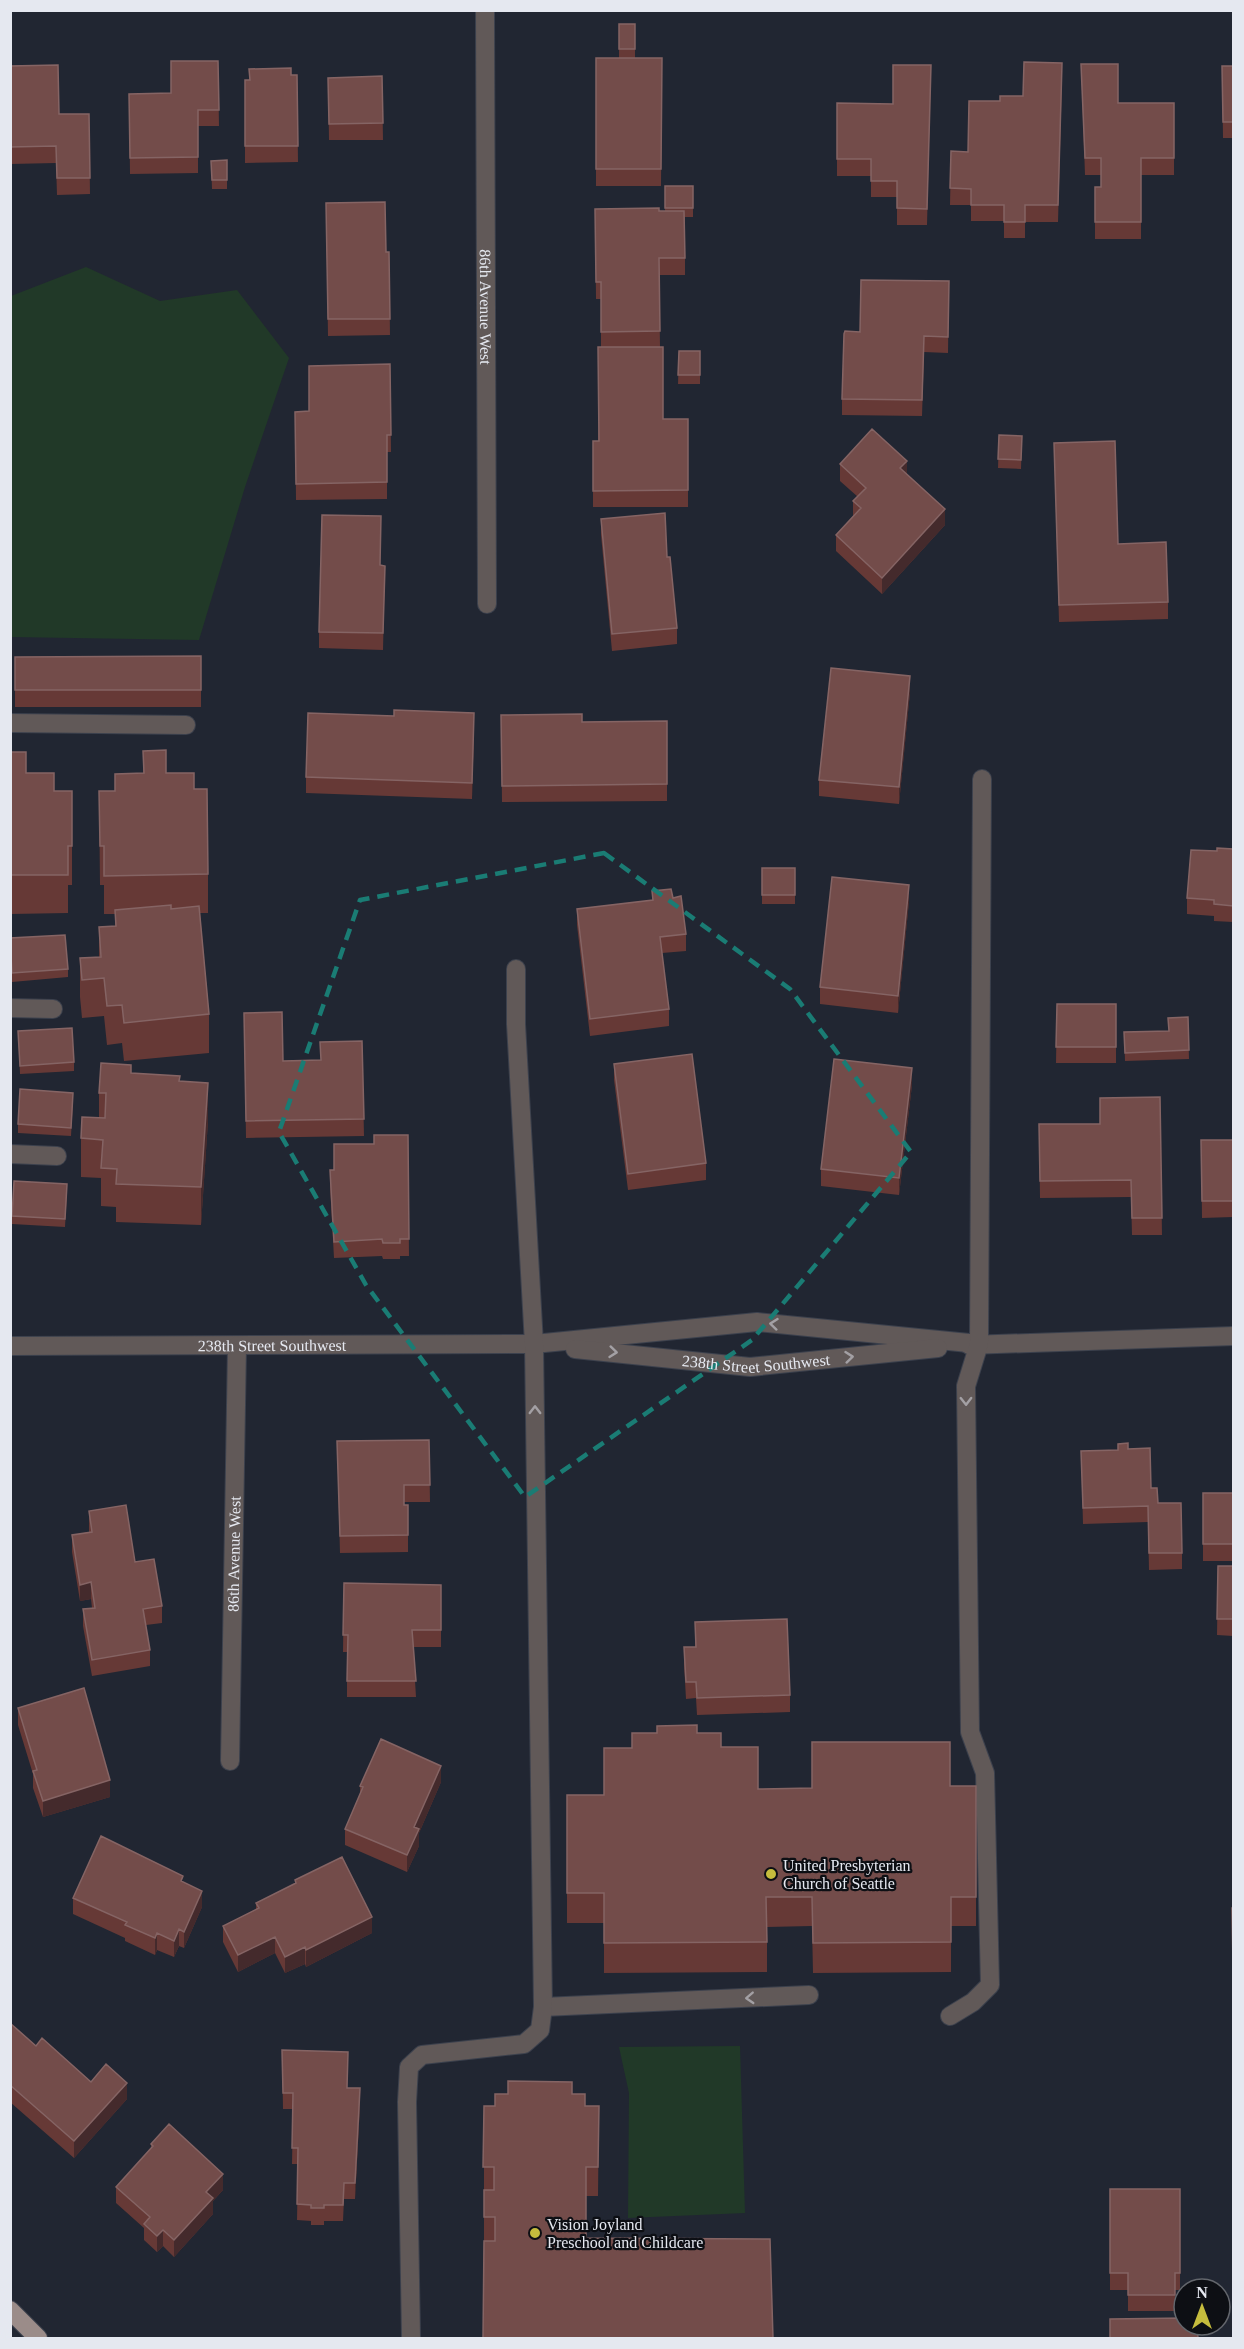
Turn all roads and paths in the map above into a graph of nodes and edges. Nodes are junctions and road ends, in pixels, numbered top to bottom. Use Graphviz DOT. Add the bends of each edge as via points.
graph roads {
  1 [pos="485,10"];
  2 [pos="487,604"];
  3 [pos="10,723"];
  4 [pos="186,724"];
  5 [pos="982,779"];
  6 [pos="516,969"];
  7 [pos="10,1008"];
  8 [pos="54,1009"];
  9 [pos="10,1154"];
  10 [pos="57,1156"];
  11 [pos="1233,1336"];
  12 [pos="534,1344"];
  13 [pos="979,1344"];
  14 [pos="10,1346"];
  15 [pos="237,1346"];
  16 [pos="230,1761"];
  17 [pos="809,1995"];
  18 [pos="543,2007"];
  19 [pos="951,2016"];
  20 [pos="10,2310"];
  21 [pos="38,2338"];
  22 [pos="411,2338"];
  1 -- 2 [label="street, 86th Avenue West"];
  3 -- 4 [label="street"];
  5 -- 13 [label="street"];
  6 -- 12 [label="street"];
  7 -- 8 [label="street"];
  9 -- 10 [label="street"];
  11 -- 13 [label="street, 238th Street Southwest"];
  13 -- 12 [label="street, 238th Street Southwest, one-way" via="757,1322"];
  12 -- 13 [label="street, 238th Street Southwest, one-way" via="750,1367"];
  12 -- 15 [label="street, 238th Street Southwest"];
  18 -- 12 [label="street, one-way"];
  13 -- 19 [label="street, one-way" via="966,1386 970,1732 985,1773 990,1985"];
  14 -- 15 [label="street, 238th Street Southwest"];
  15 -- 16 [label="street, 86th Avenue West"];
  17 -- 18 [label="street, one-way"];
  18 -- 22 [label="street" via="540,2030 524,2044 422,2055 410,2067 407,2102"];
  20 -- 21 [label="main road"];
}
